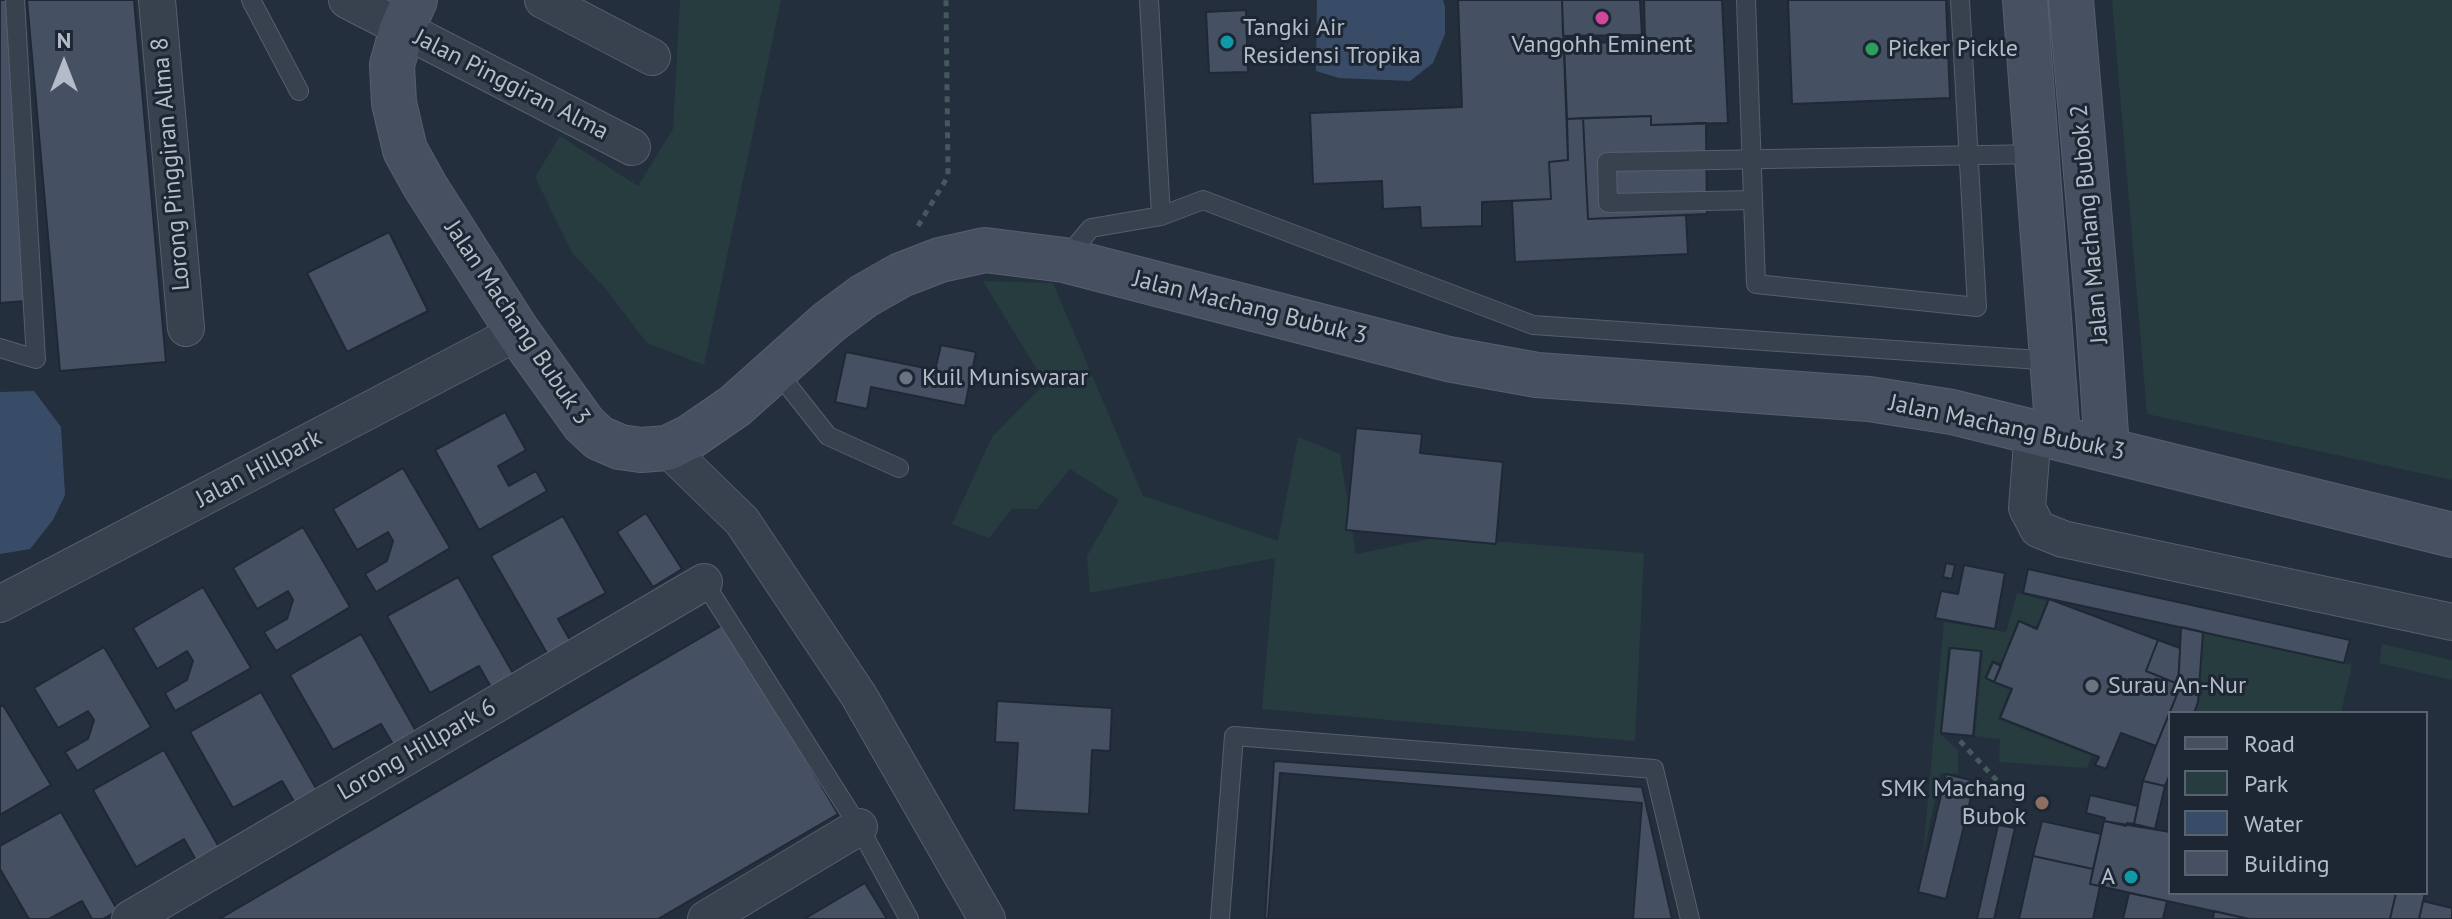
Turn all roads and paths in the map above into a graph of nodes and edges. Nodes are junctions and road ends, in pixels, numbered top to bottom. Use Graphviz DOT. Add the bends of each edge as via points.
graph roads {
  1 [pos="15,0"];
  2 [pos="157,0"];
  3 [pos="251,0"];
  4 [pos="347,0"];
  5 [pos="543,0"];
  6 [pos="946,0"];
  7 [pos="1149,0"];
  8 [pos="1746,0"];
  9 [pos="1960,0"];
  10 [pos="2025,0"];
  11 [pos="2071,0"];
  12 [pos="409,14"];
  13 [pos="652,57"];
  14 [pos="299,91"];
  15 [pos="632,147"];
  16 [pos="2085,153"];
  17 [pos="1969,154"];
  18 [pos="2037,154"];
  19 [pos="1752,158"];
  20 [pos="1753,200"];
  21 [pos="1161,216"];
  22 [pos="910,238"];
  23 [pos="1064,260"];
  24 [pos="186,328"];
  25 [pos="518,332"];
  26 [pos="0,348"];
  27 [pos="2054,361"];
  28 [pos="775,369"];
  29 [pos="2046,434"];
  30 [pos="667,448"];
  31 [pos="2107,449"];
  32 [pos="899,468"];
  33 [pos="2452,535"];
  34 [pos="704,582"];
  35 [pos="0,604"];
  36 [pos="2452,622"];
  37 [pos="1960,741"];
  38 [pos="2001,785"];
  39 [pos="859,827"];
  40 [pos="130,919"];
  41 [pos="706,919"];
  42 [pos="909,919"];
  43 [pos="987,919"];
  44 [pos="1220,919"];
  45 [pos="1690,919"];
  1 -- 26 [label="lane" via="36,359"];
  2 -- 24 [label="street, Lorong Pinggiran Alma 8"];
  3 -- 14 [label="lane"];
  4 -- 12 [label="street, Jalan Pinggiran Alma"];
  5 -- 13 [label="street"];
  6 -- 22 [label="path" via="948,176"];
  7 -- 21 [label="lane"];
  8 -- 19 [label="lane"];
  9 -- 17 [label="lane"];
  10 -- 18 [label="main road, Jalan Machang Bubok 2"];
  11 -- 16 [label="main road, Jalan Machang Bubok 2"];
  12 -- 15 [label="street, Jalan Pinggiran Alma"];
  12 -- 25 [label="main road, Jalan Machang Bubuk 3" via="392,65 405,150"];
  16 -- 18 [label="street"];
  16 -- 31 [label="main road, Jalan Machang Bubok 2"];
  17 -- 18 [label="lane"];
  17 -- 19 [label="lane"];
  17 -- 20 [label="lane" via="1977,307 1756,284"];
  18 -- 27 [label="main road, Jalan Machang Bubok 2"];
  19 -- 20 [label="lane"];
  19 -- 20 [label="lane" via="1607,162 1607,189 1608,203"];
  21 -- 23 [label="lane" via="1091,228"];
  21 -- 27 [label="lane" via="1203,200 1533,325"];
  23 -- 28 [label="main road, Jalan Machang Bubuk 3" via="985,250 940,260 864,296"];
  23 -- 29 [label="main road, Jalan Machang Bubuk 3" via="1448,359 1537,375 1869,399"];
  25 -- 30 [label="main road, Jalan Machang Bubuk 3" via="599,438 620,447"];
  25 -- 35 [label="street, Jalan Hillpark"];
  27 -- 29 [label="main road, Jalan Machang Bubok 2"];
  28 -- 30 [label="main road, Jalan Machang Bubuk 3" via="735,406"];
  28 -- 32 [label="lane" via="828,436"];
  29 -- 31 [label="main road, Jalan Machang Bubuk 3"];
  29 -- 36 [label="street" via="2027,508 2038,529 2063,539"];
  30 -- 43 [label="street" via="742,521 859,696"];
  31 -- 33 [label="main road, Jalan Machang Bubuk 3"];
  34 -- 39 [label="lane"];
  34 -- 40 [label="street, Lorong Hillpark 6"];
  37 -- 38 [label="path"];
  39 -- 41 [label="street"];
  39 -- 42 [label="lane"];
  44 -- 45 [label="lane" via="1234,736 1654,769"];
}
